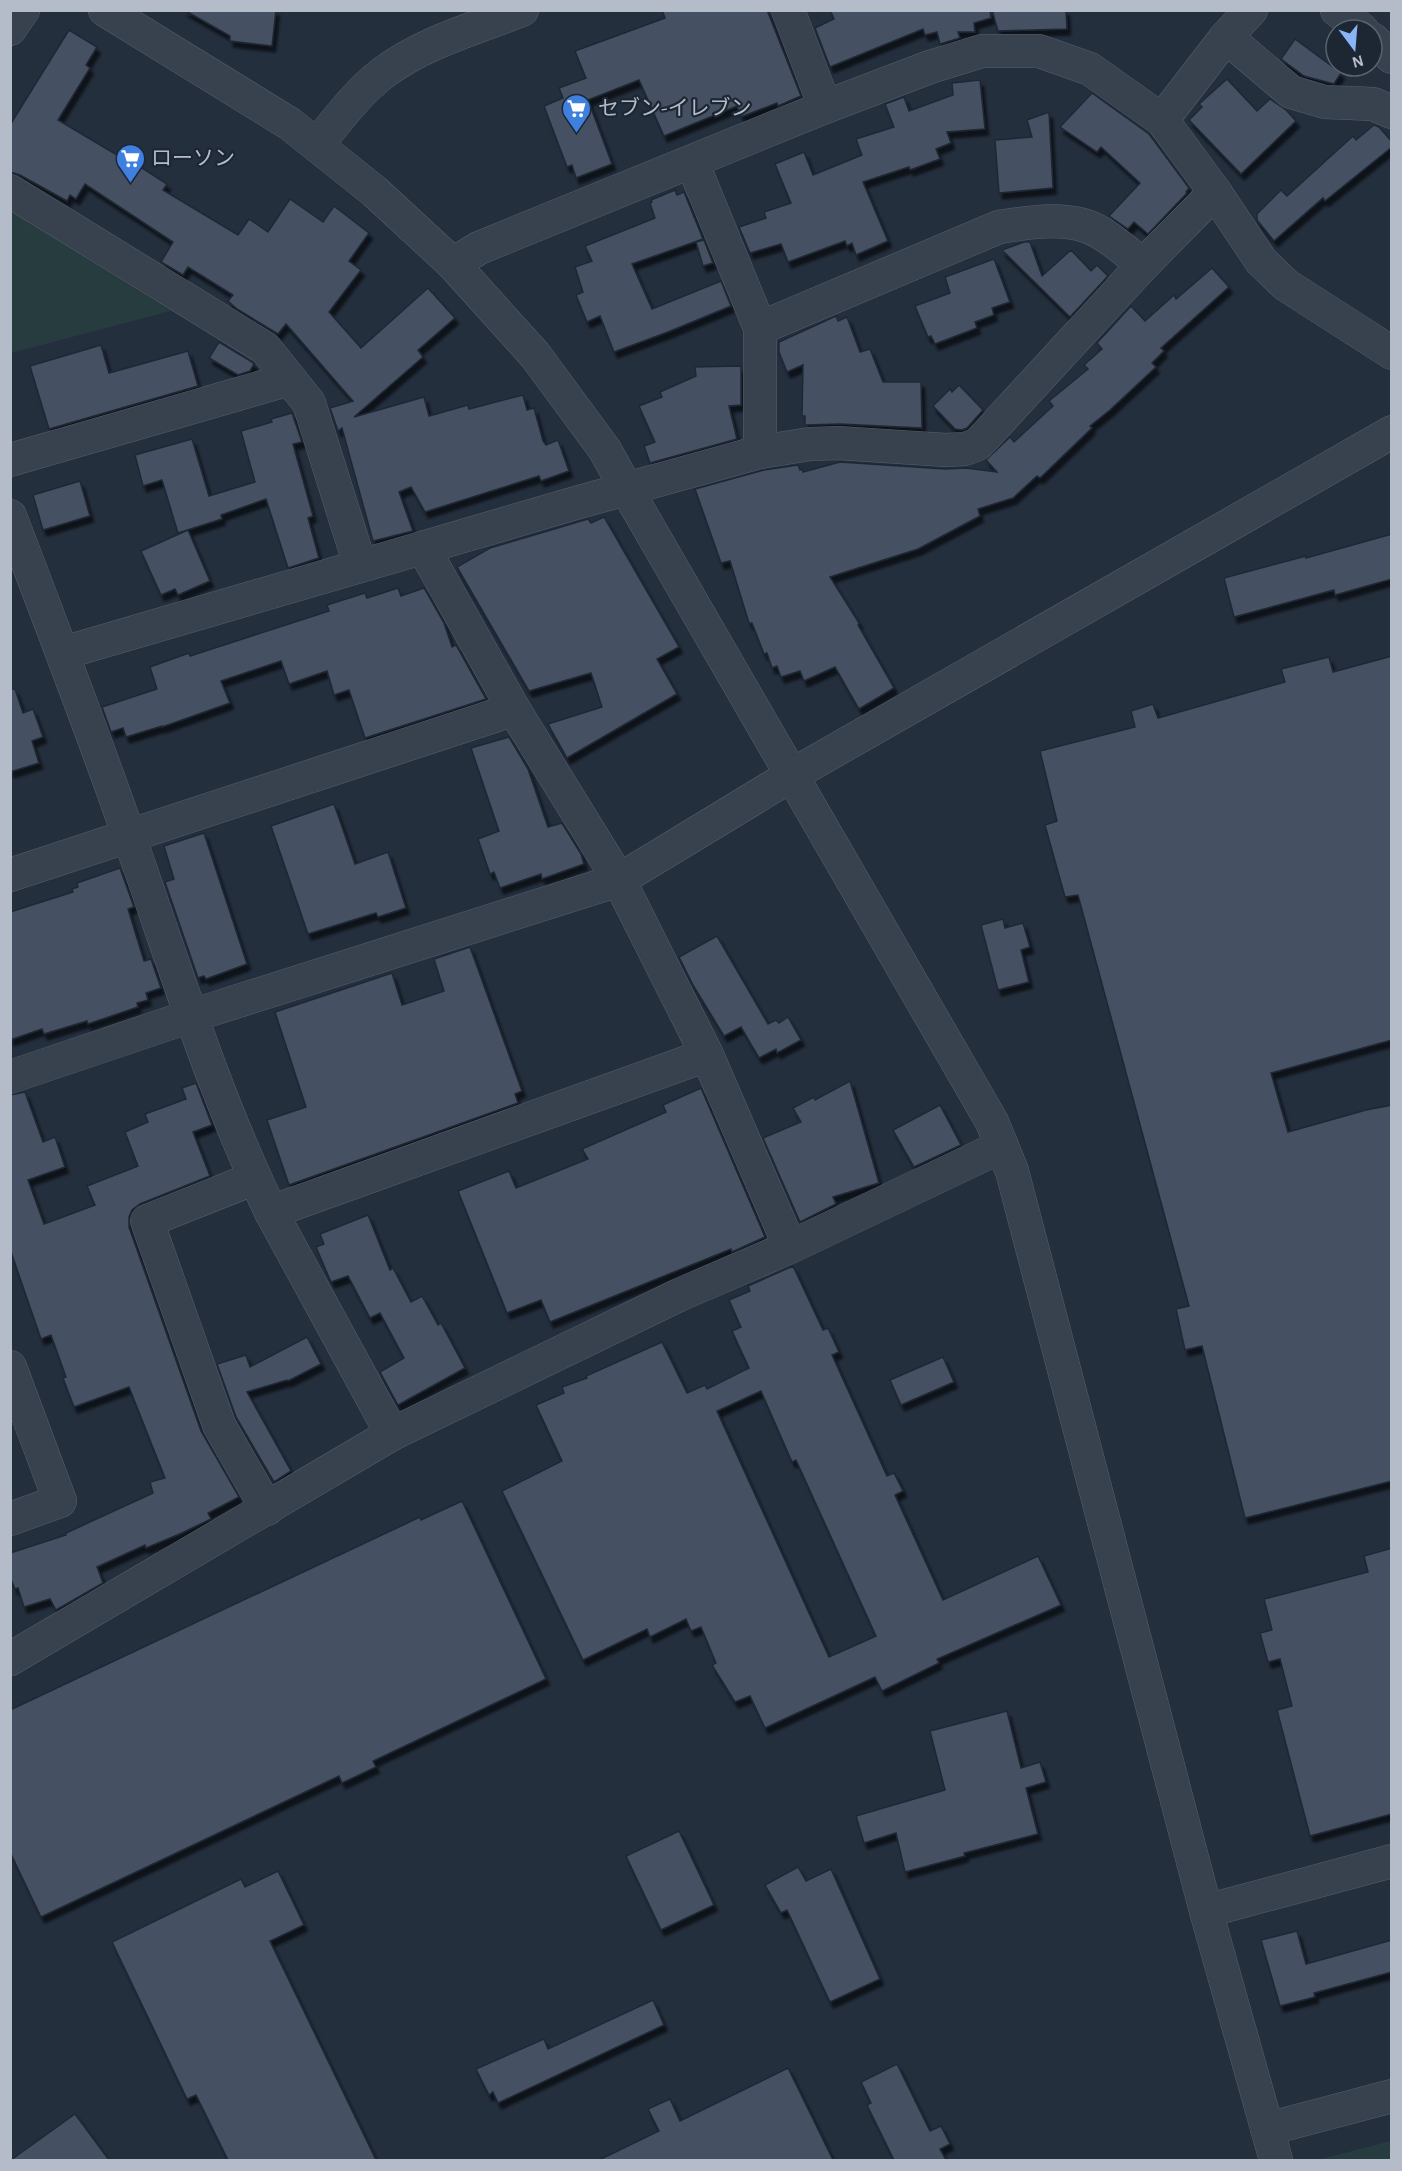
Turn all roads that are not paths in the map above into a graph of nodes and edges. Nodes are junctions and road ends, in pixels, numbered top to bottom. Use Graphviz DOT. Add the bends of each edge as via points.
graph roads {
  1 [pos="23,10"];
  2 [pos="105,10"];
  3 [pos="522,10"];
  4 [pos="788,10"];
  5 [pos="1251,10"];
  6 [pos="10,29"];
  7 [pos="1226,37"];
  8 [pos="825,106"];
  9 [pos="1392,112"];
  10 [pos="1162,120"];
  11 [pos="318,144"];
  12 [pos="692,162"];
  13 [pos="10,191"];
  14 [pos="1215,192"];
  15 [pos="453,264"];
  16 [pos="1143,265"];
  17 [pos="760,328"];
  18 [pos="1392,352"];
  19 [pos="290,379"];
  20 [pos="1392,432"];
  21 [pos="760,452"];
  22 [pos="10,460"];
  23 [pos="627,490"];
  24 [pos="10,516"];
  25 [pos="425,547"];
  26 [pos="360,565"];
  27 [pos="63,653"];
  28 [pos="513,708"];
  29 [pos="792,775"];
  30 [pos="130,837"];
  31 [pos="10,876"];
  32 [pos="619,880"];
  33 [pos="191,1016"];
  34 [pos="707,1055"];
  35 [pos="10,1077"];
  36 [pos="1002,1146"];
  37 [pos="255,1178"];
  38 [pos="271,1212"];
  39 [pos="790,1247"];
  40 [pos="10,1366"];
  41 [pos="392,1434"];
  42 [pos="267,1509"];
  43 [pos="10,1519"];
  44 [pos="10,1659"];
  45 [pos="1392,1861"];
  46 [pos="1206,1911"];
  47 [pos="1392,2096"];
  48 [pos="1267,2129"];
  49 [pos="1276,2160"];
  1 -- 6 [label="street"];
  2 -- 11 [label="street"];
  3 -- 11 [label="street" via="441,41 382,73 339,116"];
  4 -- 8 [label="street"];
  5 -- 7 [label="street"];
  7 -- 9 [label="street" via="1291,92 1325,102 1373,104"];
  7 -- 10 [label="street"];
  8 -- 10 [label="street" via="982,51 1039,51 1090,69"];
  8 -- 12 [label="street"];
  10 -- 14 [label="street"];
  11 -- 15 [label="street"];
  12 -- 15 [label="street" via="479,248"];
  12 -- 17 [label="street"];
  13 -- 19 [label="street" via="265,348"];
  14 -- 16 [label="street"];
  14 -- 18 [label="street" via="1261,261 1286,285"];
  15 -- 23 [label="street" via="535,355 605,450"];
  16 -- 17 [label="street" via="1100,232 1072,223 1035,221 999,227"];
  16 -- 21 [label="street" via="978,444 946,450 810,444"];
  17 -- 21 [label="street"];
  19 -- 22 [label="street"];
  19 -- 26 [label="street" via="309,403"];
  20 -- 29 [label="street"];
  21 -- 23 [label="street"];
  23 -- 25 [label="street"];
  23 -- 29 [label="street"];
  24 -- 27 [label="street"];
  25 -- 26 [label="street"];
  25 -- 28 [label="street"];
  26 -- 27 [label="street"];
  27 -- 30 [label="street"];
  28 -- 30 [label="street"];
  28 -- 32 [label="street"];
  29 -- 32 [label="street"];
  29 -- 36 [label="street" via="992,1122"];
  30 -- 31 [label="street"];
  30 -- 33 [label="street"];
  32 -- 33 [label="street"];
  32 -- 34 [label="street"];
  33 -- 35 [label="street"];
  33 -- 37 [label="street"];
  34 -- 38 [label="street"];
  34 -- 39 [label="street"];
  36 -- 39 [label="street"];
  36 -- 46 [label="street" via="1012,1171"];
  37 -- 38 [label="street"];
  37 -- 42 [label="street" via="147,1221 219,1425"];
  38 -- 41 [label="street"];
  39 -- 41 [label="street" via="679,1295"];
  40 -- 43 [label="street" via="60,1501"];
  41 -- 42 [label="street"];
  42 -- 44 [label="street"];
  45 -- 46 [label="street"];
  46 -- 48 [label="street"];
  47 -- 48 [label="street"];
  48 -- 49 [label="street"];
}
